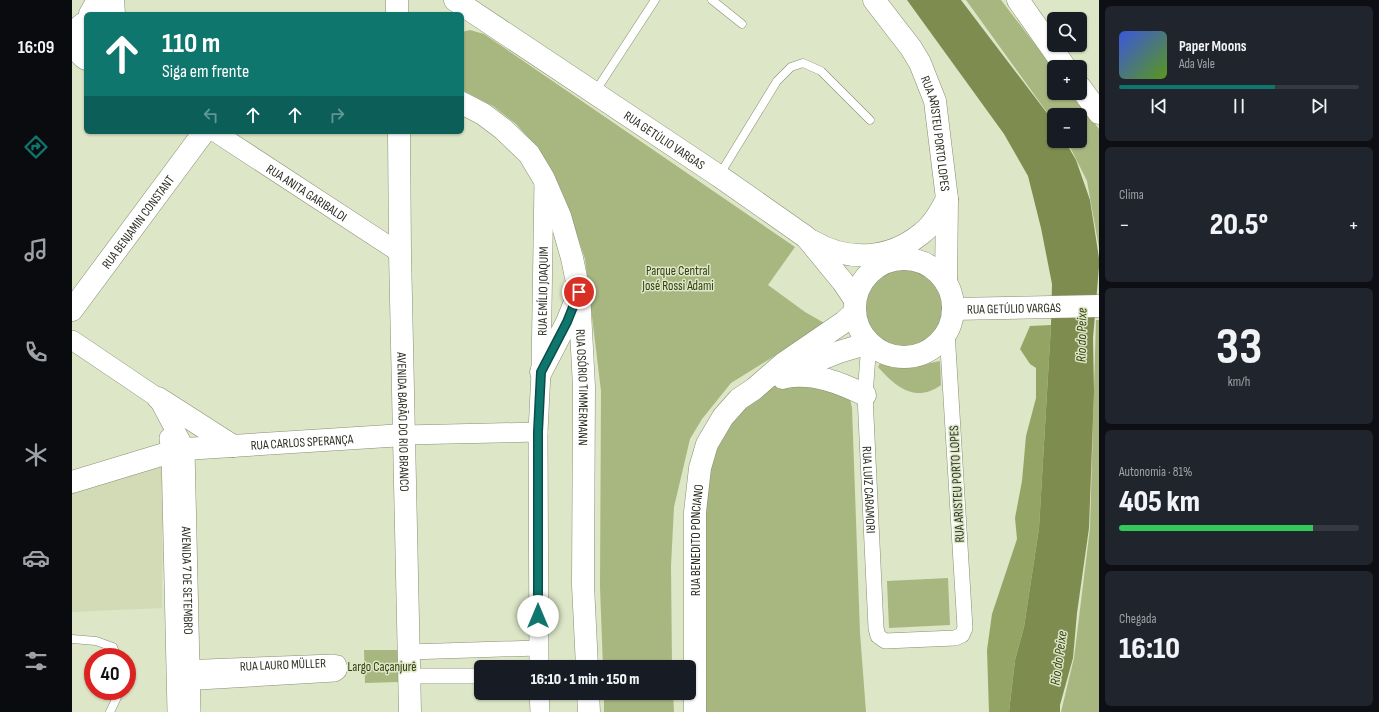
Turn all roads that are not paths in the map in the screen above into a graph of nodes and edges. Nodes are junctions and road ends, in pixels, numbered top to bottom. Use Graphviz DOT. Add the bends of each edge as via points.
graph roads {
  1 [pos="98,0"];
  2 [pos="113,0"];
  3 [pos="397,0"];
  4 [pos="655,0"];
  5 [pos="712,0"];
  6 [pos="874,0"];
  7 [pos="1018,0"];
  8 [pos="458,8"];
  9 [pos="90,12"];
  10 [pos="114,12"];
  11 [pos="397,12"];
  12 [pos="84,20"];
  13 [pos="742,24"];
  14 [pos="77,49"];
  15 [pos="1060,60"];
  16 [pos="594,93"];
  17 [pos="1087,97"];
  18 [pos="464,103"];
  19 [pos="1099,113"];
  20 [pos="870,120"];
  21 [pos="203,134"];
  22 [pos="218,134"];
  23 [pos="398,134"];
  24 [pos="719,176"];
  25 [pos="544,179"];
  26 [pos="947,199"];
  27 [pos="806,237"];
  28 [pos="400,253"];
  29 [pos="946,283"];
  30 [pos="579,292"];
  31 [pos="855,306"];
  32 [pos="1099,306"];
  33 [pos="953,309"];
  34 [pos="72,310"];
  35 [pos="947,331"];
  36 [pos="72,340"];
  37 [pos="869,343"];
  38 [pos="541,372"];
  39 [pos="784,377"];
  40 [pos="754,389"];
  41 [pos="864,396"];
  42 [pos="158,398"];
  43 [pos="538,432"];
  44 [pos="404,436"];
  45 [pos="234,446"];
  46 [pos="178,450"];
  47 [pos="72,482"];
  48 [pos="878,636"];
  49 [pos="72,639"];
  50 [pos="113,648"];
  51 [pos="538,648"];
  52 [pos="409,652"];
  53 [pos="539,660"];
  54 [pos="587,660"];
  55 [pos="183,675"];
  56 [pos="410,676"];
  57 [pos="474,676"];
  58 [pos="116,700"];
  59 [pos="539,700"];
  60 [pos="588,700"];
  61 [pos="110,712"];
  62 [pos="177,712"];
  63 [pos="191,712"];
  64 [pos="410,712"];
  65 [pos="540,712"];
  66 [pos="589,712"];
  67 [pos="695,712"];
  1 -- 9 [label="main road"];
  2 -- 10 [label="main road"];
  3 -- 11 [label="main road"];
  4 -- 16 [label="lane"];
  5 -- 13 [label="lane"];
  6 -- 26 [label="main road, RUA ARISTEU PORTO LOPES" via="910,48 928,80 935,101"];
  7 -- 15 [label="main road"];
  8 -- 16 [label="main road, RUA GETÚLIO VARGAS"];
  12 -- 14 [label="main road" via="74,33"];
  16 -- 24 [label="main road, RUA GETÚLIO VARGAS"];
  17 -- 19 [label="main road"];
  18 -- 25 [label="main road, RUA OSÓRIO TIMMERMANN" via="503,128 529,154"];
  20 -- 24 [label="lane" via="821,71 803,63 790,67 777,81"];
  21 -- 34 [label="main road, RUA BENJAMIN CONSTANT"];
  22 -- 28 [label="street, RUA ANITA GARIBALDI"];
  23 -- 28 [label="main road, AVENIDA BARÃO DO RIO BRANCO"];
  24 -- 27 [label="main road, RUA GETÚLIO VARGAS"];
  25 -- 30 [label="main road, RUA OSÓRIO TIMMERMANN" via="560,216"];
  25 -- 38 [label="street, RUA EMÍLIO JOAQUIM"];
  26 -- 27 [label="main road" via="936,218 922,233 905,245 885,253 865,256 844,254 824,248"];
  26 -- 29 [label="main road, RUA ARISTEU PORTO LOPES"];
  27 -- 31 [label="main road, RUA GETÚLIO VARGAS" via="843,282"];
  28 -- 44 [label="main road, AVENIDA BARÃO DO RIO BRANCO"];
  29 -- 31 [label="main road" via="938,272 915,260 902,258 888,261 866,276 859,287"];
  29 -- 33 [label="main road" via="952,296"];
  30 -- 38 [label="main road" via="567,322"];
  30 -- 54 [label="main road, RUA OSÓRIO TIMMERMANN" via="584,387 583,585"];
  31 -- 37 [label="main road" via="857,323"];
  31 -- 40 [label="main road, RUA BENEDITO PONCIANO" via="844,322 784,363"];
  32 -- 33 [label="main road, RUA GETÚLIO VARGAS"];
  33 -- 35 [label="main road"];
  35 -- 37 [label="main road" via="929,350 904,357 891,356"];
  35 -- 48 [label="street, RUA ARISTEU PORTO LOPES" via="965,628 962,635 955,638 885,641"];
  36 -- 42 [label="street"];
  37 -- 39 [label="main road, RUA BENEDITO PONCIANO" via="806,365"];
  37 -- 41 [label="street, RUA LUIZ CARAMORI"];
  38 -- 43 [label="street, RUA EMÍLIO JOAQUIM"];
  39 -- 40 [label="main road, RUA BENEDITO PONCIANO"];
  39 -- 41 [label="main road" via="809,376 828,380 845,385"];
  40 -- 67 [label="main road, RUA BENEDITO PONCIANO" via="739,399 723,417 707,444 700,468 694,539"];
  41 -- 48 [label="street, RUA LUIZ CARAMORI"];
  42 -- 45 [label="main road"];
  42 -- 46 [label="street"];
  43 -- 44 [label="street, RUA CARLOS SPERANÇA"];
  43 -- 51 [label="street, RUA EMÍLIO JOAQUIM"];
  44 -- 45 [label="main road, RUA CARLOS SPERANÇA"];
  44 -- 52 [label="main road, AVENIDA BARÃO DO RIO BRANCO"];
  45 -- 46 [label="main road, RUA CARLOS SPERANÇA"];
  46 -- 47 [label="main road, RUA CARLOS SPERANÇA"];
  46 -- 55 [label="street, AVENIDA 7 DE SETEMBRO"];
  49 -- 50 [label="lane" via="96,641"];
  51 -- 52 [label="street"];
  51 -- 53 [label="street, RUA EMÍLIO JOAQUIM"];
  52 -- 56 [label="main road, AVENIDA BARÃO DO RIO BRANCO"];
  55 -- 55 [label="street, RUA LAURO MÜLLER" via="335,674 340,668 333,662"];
  55 -- 62 [label="street, AVENIDA 7 DE SETEMBRO"];
  55 -- 63 [label="street, AVENIDA 7 DE SETEMBRO"];
  56 -- 57 [label="street"];
  56 -- 64 [label="main road, AVENIDA BARÃO DO RIO BRANCO"];
  58 -- 61 [label="lane"];
  59 -- 65 [label="street"];
  60 -- 66 [label="main road"];
}
